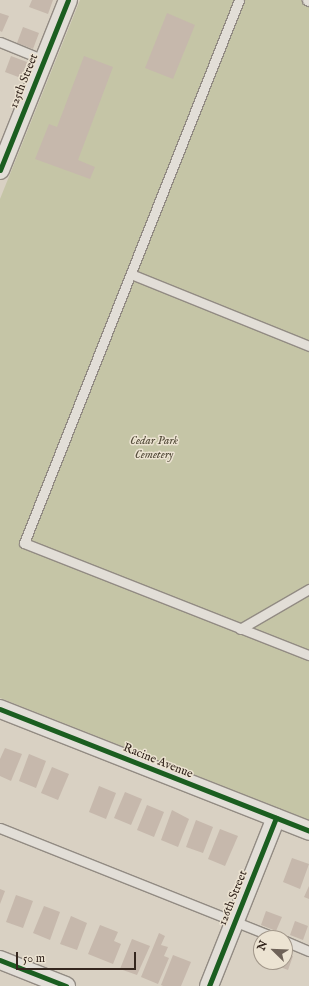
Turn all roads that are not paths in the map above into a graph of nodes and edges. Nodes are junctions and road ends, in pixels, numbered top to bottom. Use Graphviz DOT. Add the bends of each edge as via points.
graph roads {
  1 [pos="68,0"];
  2 [pos="239,0"];
  3 [pos="0,42"];
  4 [pos="44,60"];
  5 [pos="0,170"];
  6 [pos="131,274"];
  7 [pos="309,346"];
  8 [pos="309,590"];
  9 [pos="240,629"];
  10 [pos="309,655"];
  11 [pos="0,709"];
  12 [pos="276,818"];
  13 [pos="0,828"];
  14 [pos="309,831"];
  15 [pos="235,922"];
  16 [pos="256,930"];
  17 [pos="293,944"];
  18 [pos="309,951"];
  19 [pos="0,960"];
  20 [pos="66,986"];
  21 [pos="209,986"];
  1 -- 4 [label="street, 125th Street"];
  2 -- 6 [label="lane"];
  3 -- 4 [label="lane"];
  4 -- 5 [label="street, 125th Street"];
  6 -- 7 [label="lane"];
  6 -- 9 [label="lane" via="24,543"];
  8 -- 9 [label="lane"];
  9 -- 10 [label="lane"];
  11 -- 12 [label="street, Racine Avenue"];
  12 -- 14 [label="street, Racine Avenue"];
  12 -- 15 [label="street, 126th Street"];
  13 -- 15 [label="lane"];
  15 -- 16 [label="lane"];
  15 -- 21 [label="street, 126th Street"];
  17 -- 18 [label="lane"];
  19 -- 20 [label="street"];
}
